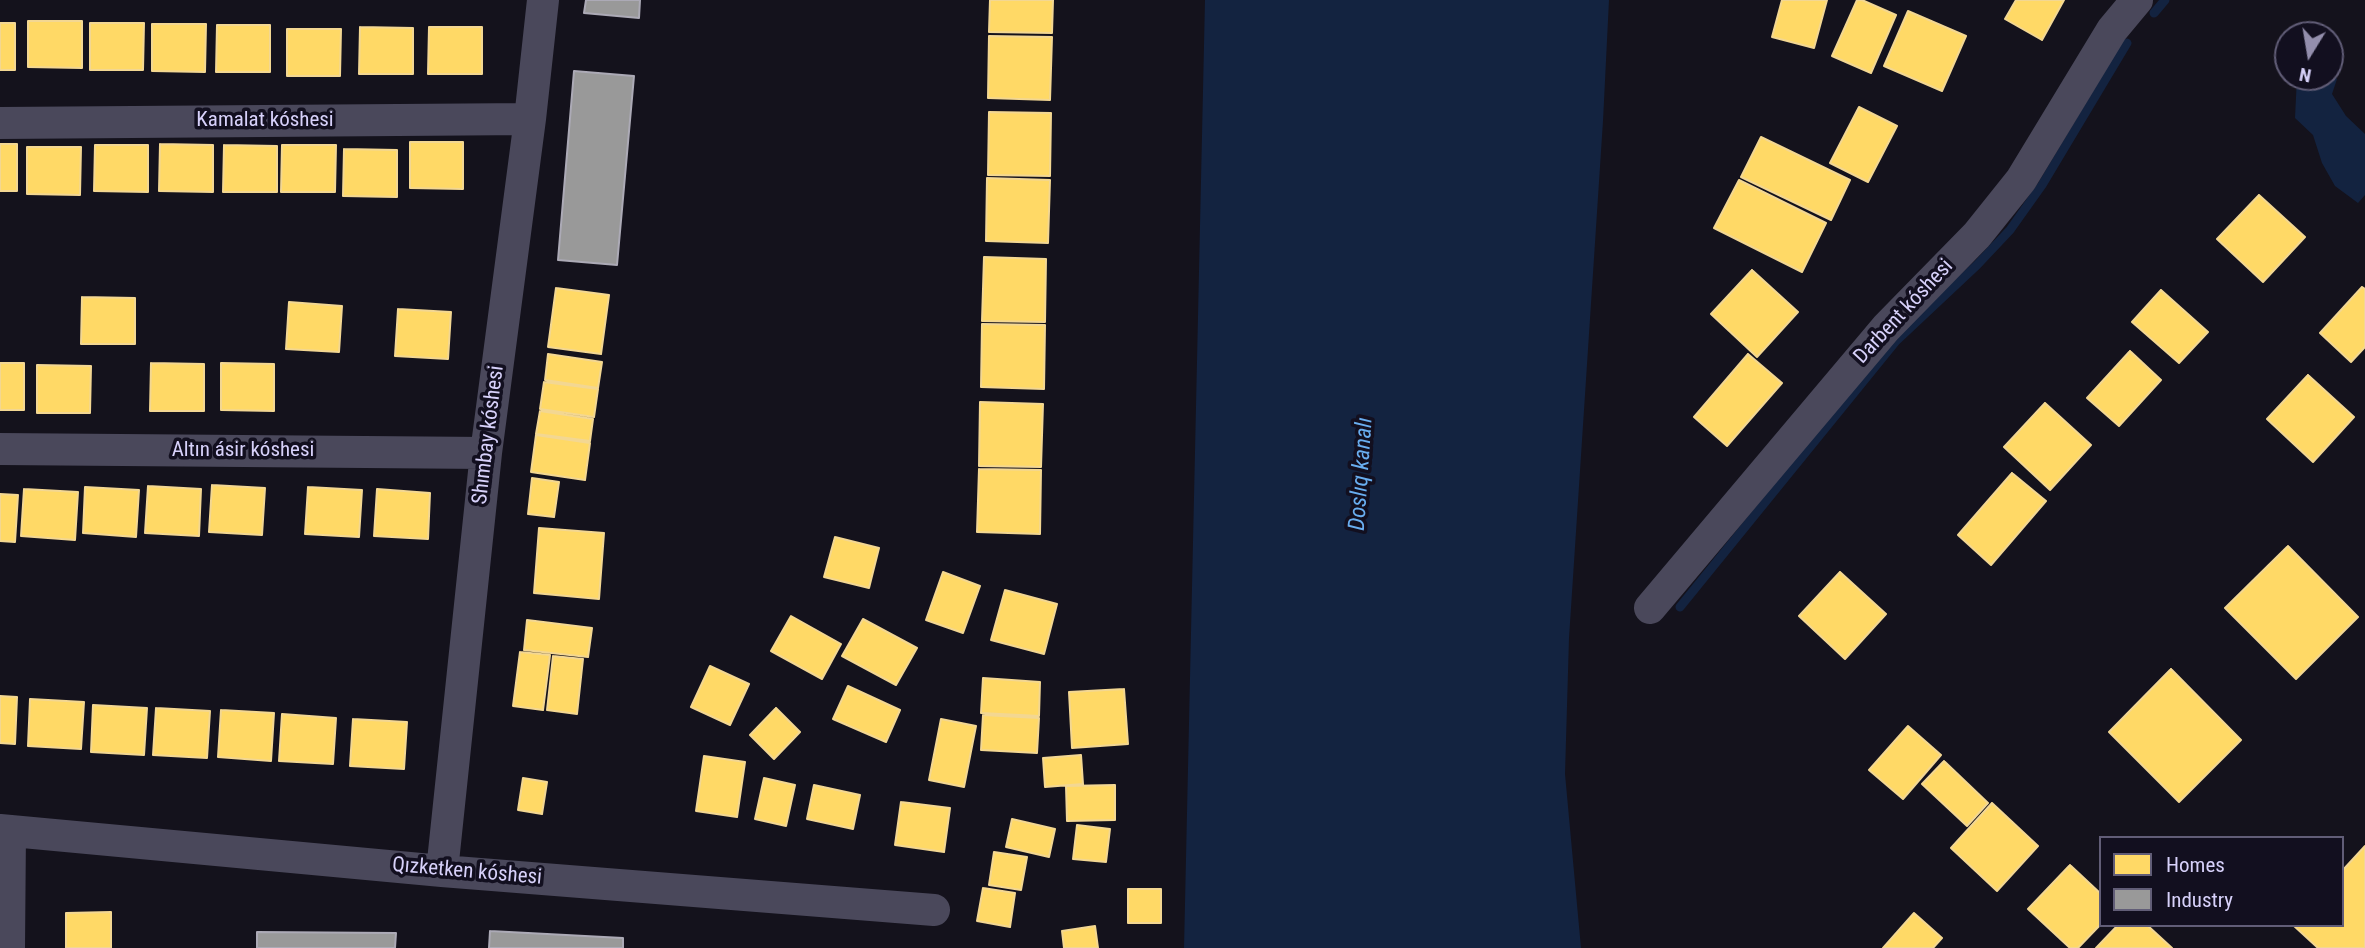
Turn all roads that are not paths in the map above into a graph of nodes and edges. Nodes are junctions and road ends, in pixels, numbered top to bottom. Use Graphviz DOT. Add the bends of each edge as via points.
graph roads {
  1 [pos="543,0"];
  2 [pos="2137,0"];
  3 [pos="530,119"];
  4 [pos="0,123"];
  5 [pos="0,449"];
  6 [pos="486,453"];
  7 [pos="1650,608"];
  8 [pos="5,830"];
  9 [pos="442,871"];
  10 [pos="934,910"];
  11 [pos="9,948"];
  1 -- 3 [label="street, Shımbay kóshesi"];
  2 -- 7 [label="street, Darbent kóshesi" via="2112,30 2021,180 1977,235 1886,328"];
  3 -- 4 [label="street, Kamalat kóshesi"];
  3 -- 6 [label="street, Shımbay kóshesi"];
  5 -- 6 [label="street, Altın ásir kóshesi"];
  6 -- 9 [label="street, Shımbay kóshesi"];
  8 -- 9 [label="street, Qızketken kóshesi"];
  8 -- 11 [label="street"];
  9 -- 10 [label="street, Qızketken kóshesi"];
}
